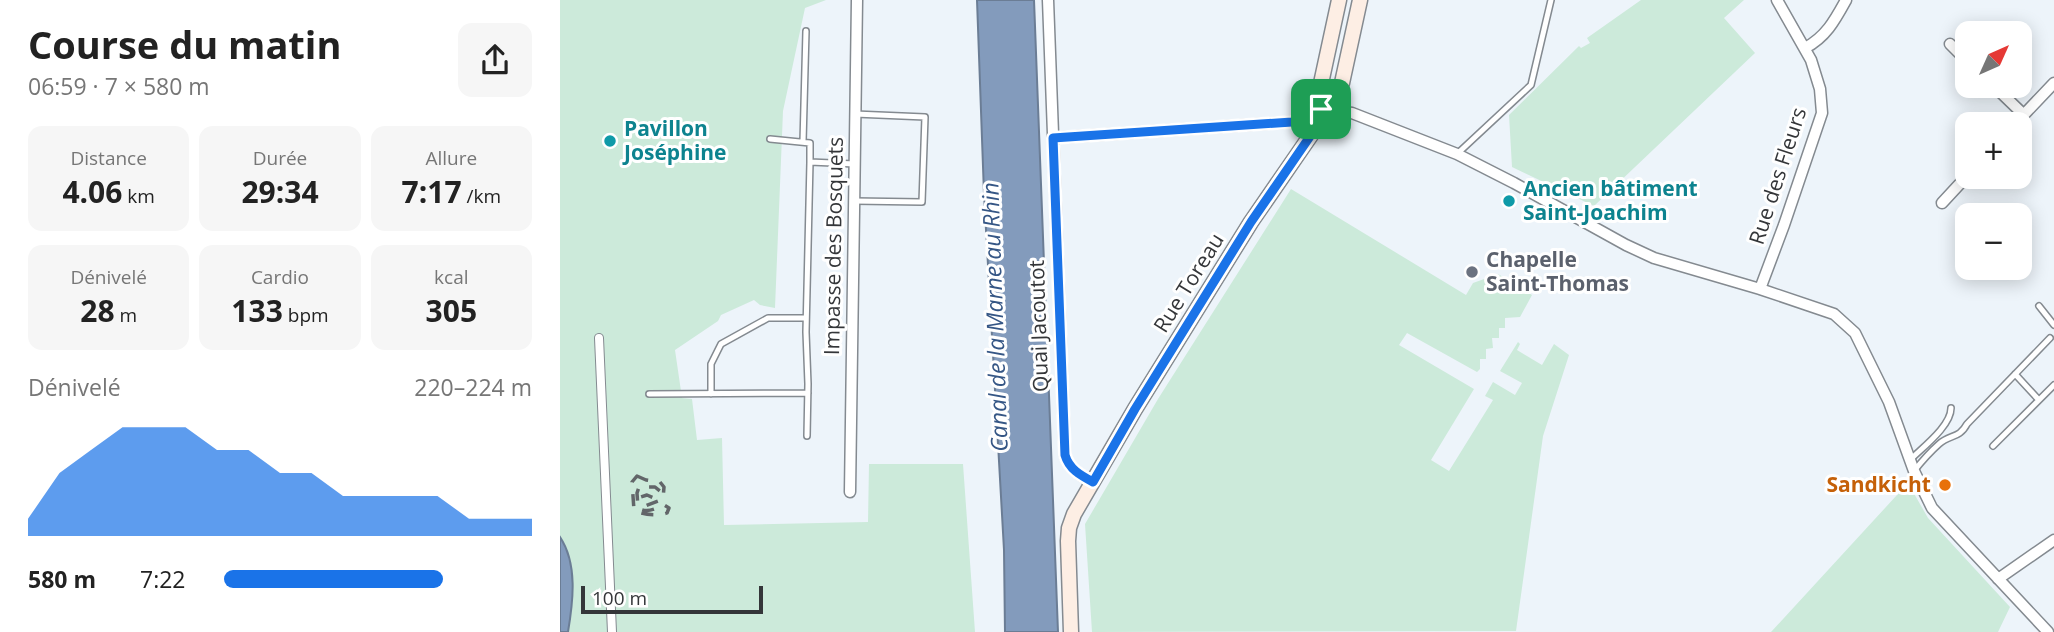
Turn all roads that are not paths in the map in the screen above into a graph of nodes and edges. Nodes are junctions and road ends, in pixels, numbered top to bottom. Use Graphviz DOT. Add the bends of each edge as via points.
graph roads {
  1 [pos="857,0"];
  2 [pos="1048,0"];
  3 [pos="1339,0"];
  4 [pos="1360,0"];
  5 [pos="1551,0"];
  6 [pos="1777,0"];
  7 [pos="1846,0"];
  8 [pos="1335,20"];
  9 [pos="1355,24"];
  10 [pos="806,31"];
  11 [pos="1950,44"];
  12 [pos="1805,48"];
  13 [pos="1955,49"];
  14 [pos="2054,83"];
  15 [pos="2006,98"];
  16 [pos="1321,109"];
  17 [pos="2021,112"];
  18 [pos="2027,112"];
  19 [pos="855,114"];
  20 [pos="1053,138"];
  21 [pos="770,139"];
  22 [pos="803,142"];
  23 [pos="1457,154"];
  24 [pos="810,162"];
  25 [pos="855,164"];
  26 [pos="1955,188"];
  27 [pos="854,201"];
  28 [pos="1941,202"];
  29 [pos="1760,289"];
  30 [pos="2039,306"];
  31 [pos="806,318"];
  32 [pos="2054,325"];
  33 [pos="599,338"];
  34 [pos="2050,338"];
  35 [pos="2015,374"];
  36 [pos="2054,385"];
  37 [pos="808,393"];
  38 [pos="649,394"];
  39 [pos="711,394"];
  40 [pos="2038,400"];
  41 [pos="1951,408"];
  42 [pos="807,436"];
  43 [pos="1993,446"];
  44 [pos="1912,465"];
  45 [pos="1093,482"];
  46 [pos="850,492"];
  47 [pos="2054,540"];
  48 [pos="1998,579"];
  49 [pos="612,632"];
  50 [pos="1071,632"];
  51 [pos="2048,632"];
  1 -- 19 [label="street, Impasse des Bosquets"];
  2 -- 20 [label="street, Quai Jacoutot"];
  3 -- 8 [label="main road"];
  4 -- 9 [label="main road"];
  5 -- 23 [label="lane" via="1531,85"];
  6 -- 12 [label="street, Rue des Fleurs"];
  7 -- 12 [label="street" via="1822,38"];
  8 -- 9 [label="main road"];
  8 -- 16 [label="main road" via="1320,88"];
  9 -- 16 [label="main road" via="1342,83"];
  10 -- 22 [label="lane"];
  11 -- 13 [label="street"];
  12 -- 29 [label="street, Rue des Fleurs" via="1820,89 1822,113"];
  14 -- 18 [label="street"];
  15 -- 17 [label="street"];
  16 -- 20 [label="street" via="1292,122"];
  16 -- 23 [label="street" via="1352,113"];
  16 -- 45 [label="main road, Rue Toreau" via="1311,135 1251,222"];
  19 -- 25 [label="street, Impasse des Bosquets"];
  19 -- 27 [label="lane" via="925,117 922,202"];
  20 -- 45 [label="street, Quai Jacoutot" via="1065,455 1071,468"];
  21 -- 22 [label="lane"];
  22 -- 24 [label="lane" via="810,143"];
  23 -- 29 [label="street" via="1626,245"];
  24 -- 25 [label="lane"];
  24 -- 31 [label="lane"];
  25 -- 27 [label="street, Impasse des Bosquets"];
  26 -- 28 [label="street"];
  27 -- 46 [label="street, Impasse des Bosquets"];
  29 -- 44 [label="street" via="1834,314 1855,333 1889,402"];
  30 -- 32 [label="lane"];
  31 -- 37 [label="lane"];
  31 -- 39 [label="lane" via="768,318 721,344 711,364"];
  33 -- 49 [label="street"];
  34 -- 35 [label="lane"];
  35 -- 40 [label="lane"];
  35 -- 44 [label="lane" via="1963,432 1942,441"];
  36 -- 40 [label="lane"];
  37 -- 39 [label="lane"];
  37 -- 42 [label="lane"];
  38 -- 39 [label="lane"];
  40 -- 43 [label="lane"];
  41 -- 44 [label="lane" via="1946,424"];
  44 -- 48 [label="street" via="1932,508"];
  45 -- 50 [label="main road" via="1069,528"];
  47 -- 48 [label="street"];
  48 -- 51 [label="street"];
}
